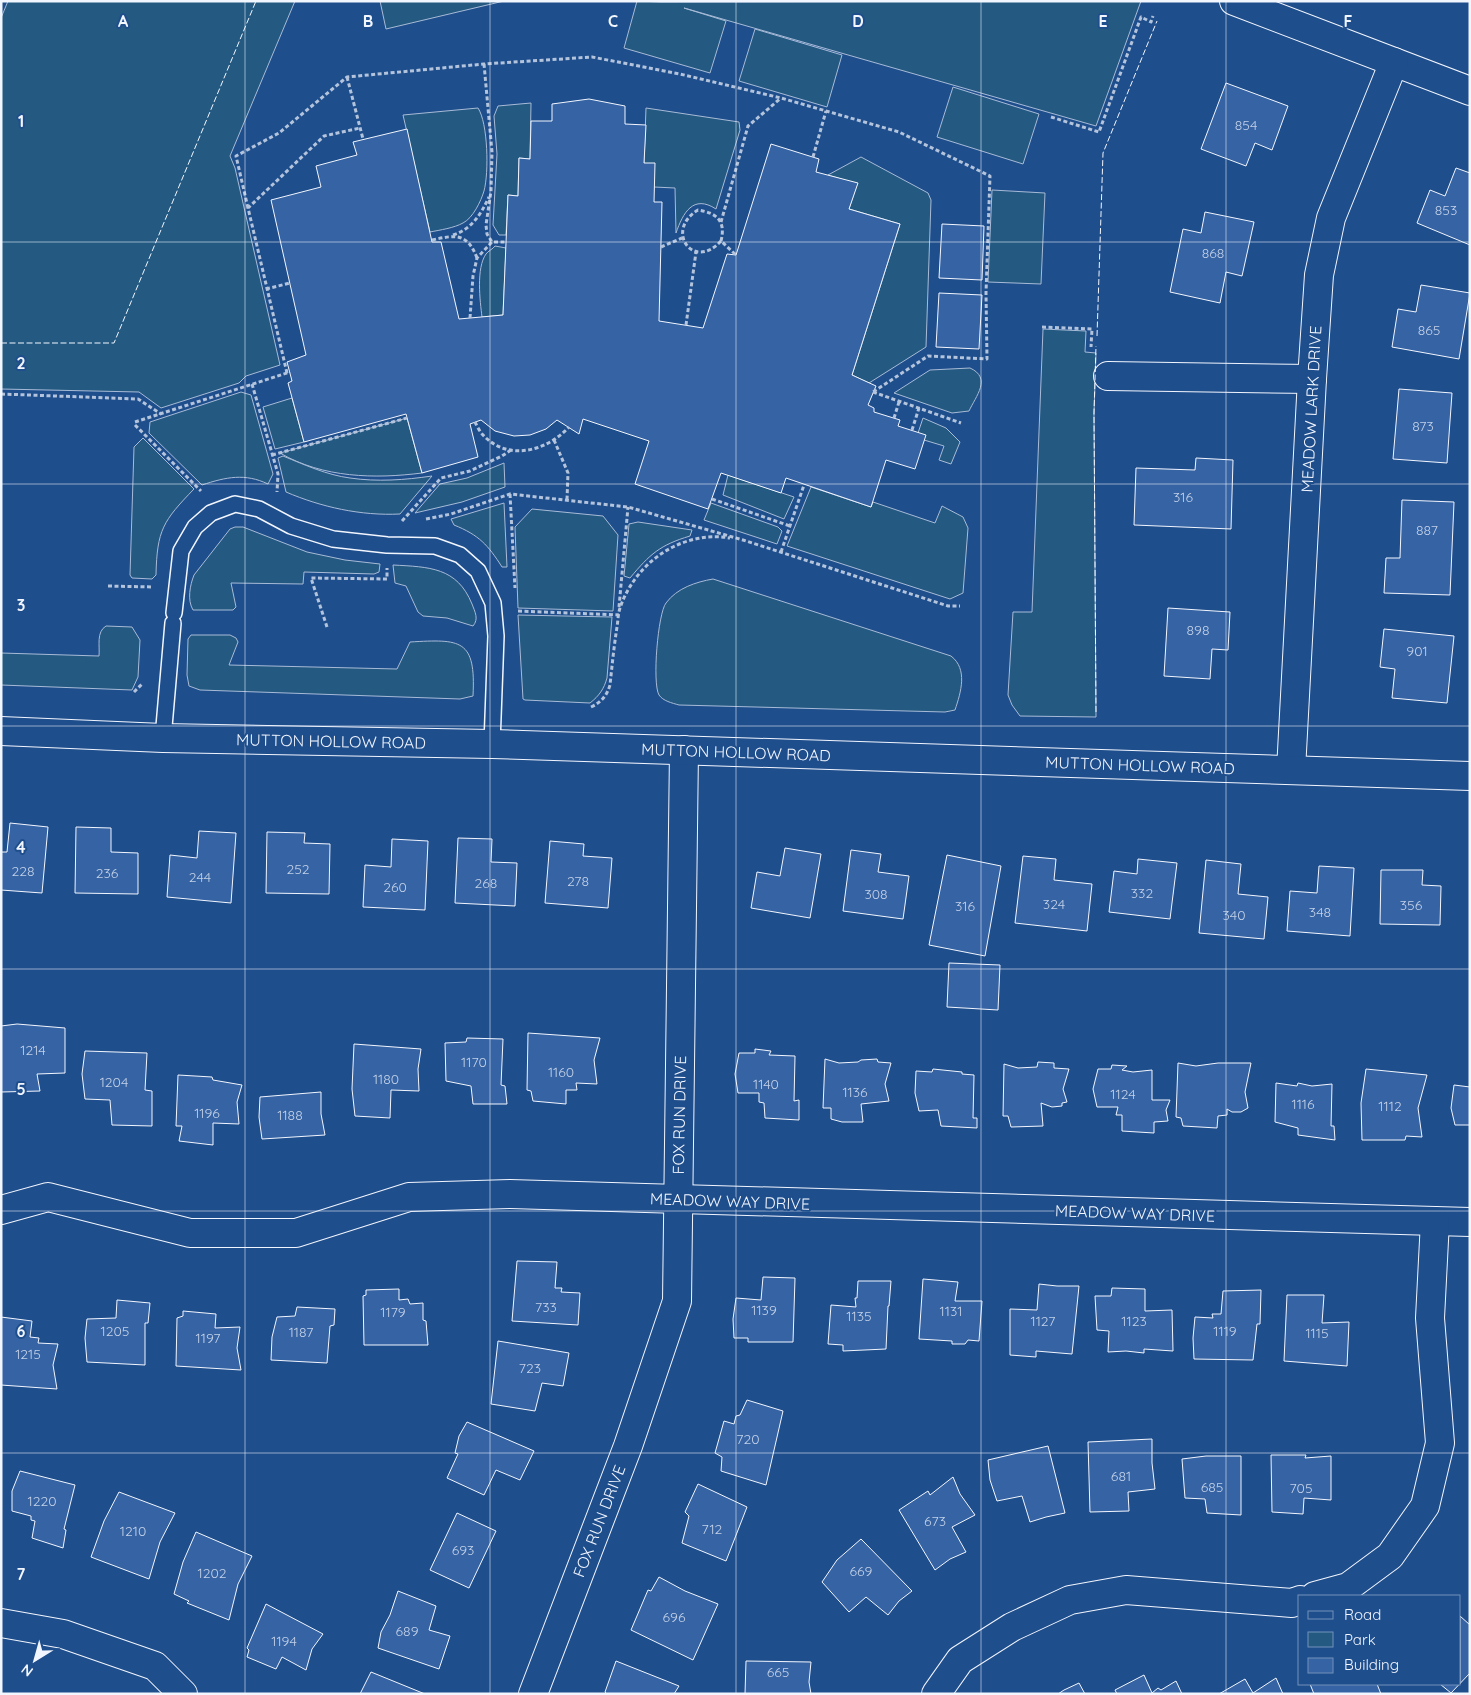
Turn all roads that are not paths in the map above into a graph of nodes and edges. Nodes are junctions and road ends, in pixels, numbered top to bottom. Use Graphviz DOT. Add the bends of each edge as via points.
graph roads {
  1 [pos="1234,1"];
  2 [pos="1394,62"];
  3 [pos="1470,91"];
  4 [pos="1108,376"];
  5 [pos="1312,379"];
  6 [pos="1,731"];
  7 [pos="163,738"];
  8 [pos="492,744"];
  9 [pos="684,750"];
  10 [pos="1291,770"];
  11 [pos="1470,776"];
  12 [pos="678,1199"];
  13 [pos="1,1210"];
  14 [pos="1435,1221"];
  15 [pos="1470,1222"];
  16 [pos="1319,1595"];
  17 [pos="1298,1601"];
  18 [pos="1,1623"];
  19 [pos="183,1694"];
  20 [pos="532,1694"];
  21 [pos="936,1694"];
  1 -- 2 [label="street"];
  2 -- 3 [label="street"];
  2 -- 5 [label="street, MEADOW LARK DRIVE" via="1332,218 1319,275"];
  4 -- 5 [label="street"];
  5 -- 10 [label="street, MEADOW LARK DRIVE"];
  6 -- 7 [label="street, MUTTON HOLLOW ROAD"];
  7 -- 8 [label="street, MUTTON HOLLOW ROAD"];
  7 -- 8 [label="lane" via="181,552 195,527 212,513 235,504 259,509 291,526 333,539 434,546 460,555 478,572 494,603"];
  8 -- 9 [label="street, MUTTON HOLLOW ROAD"];
  9 -- 10 [label="street, MUTTON HOLLOW ROAD"];
  9 -- 12 [label="street, FOX RUN DRIVE"];
  10 -- 11 [label="street, MUTTON HOLLOW ROAD"];
  12 -- 13 [label="street, MEADOW WAY DRIVE" via="510,1194 409,1197 296,1233 190,1233 48,1198"];
  12 -- 14 [label="street, MEADOW WAY DRIVE"];
  12 -- 20 [label="street, FOX RUN DRIVE" via="677,1301 628,1446"];
  14 -- 15 [label="street, MEADOW WAY DRIVE"];
  14 -- 16 [label="street" via="1430,1318 1440,1443 1425,1506 1390,1556 1348,1587"];
  17 -- 21 [label="street" via="1292,1603 1126,1590 1070,1600 1012,1627 960,1660"];
  18 -- 19 [label="street" via="63,1634 155,1666"];
}
